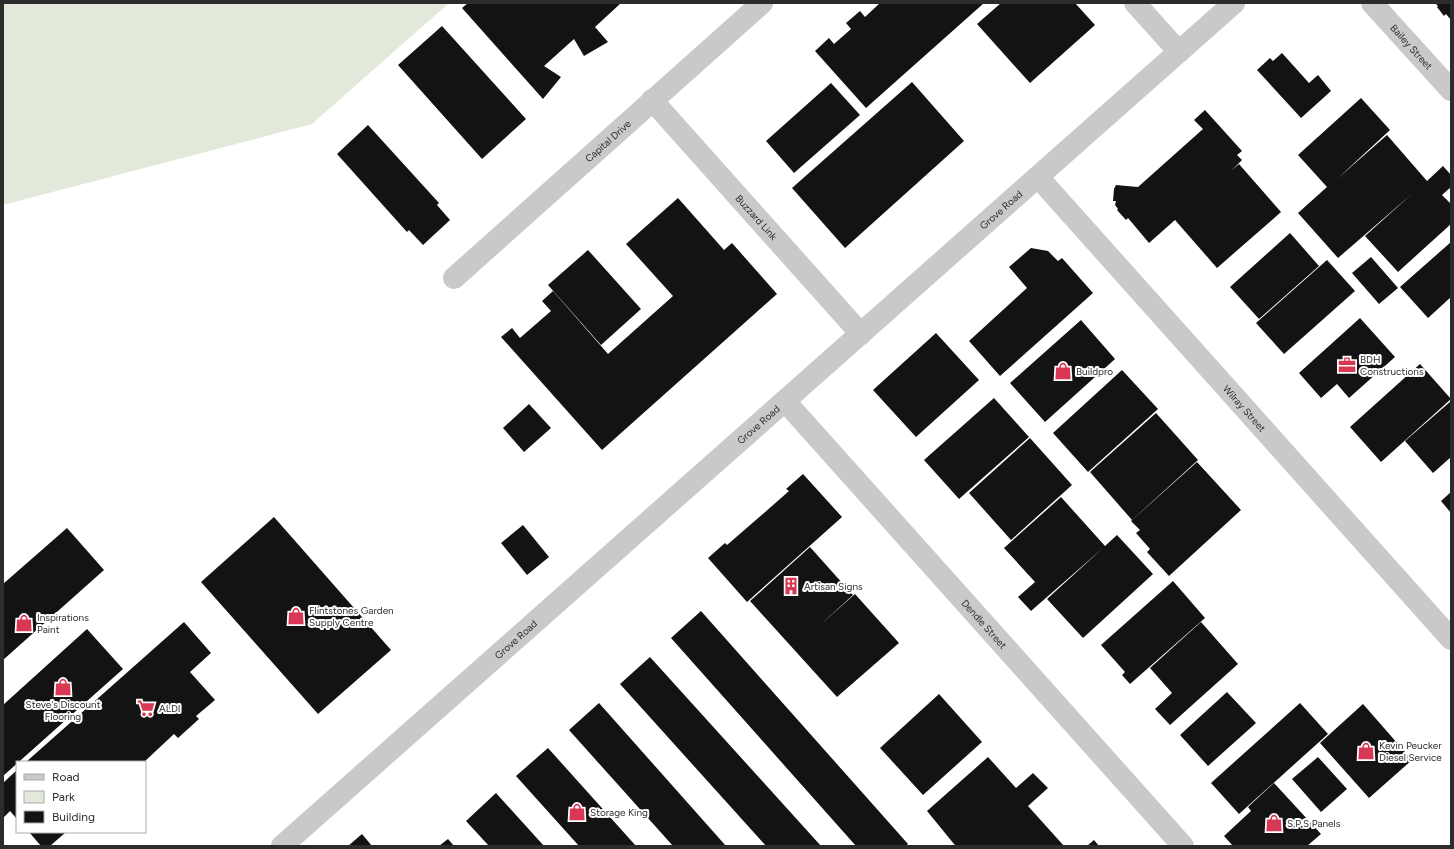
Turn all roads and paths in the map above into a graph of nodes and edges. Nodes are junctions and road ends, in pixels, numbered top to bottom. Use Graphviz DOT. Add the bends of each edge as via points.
graph roads {
  1 [pos="762,3"];
  2 [pos="1135,3"];
  3 [pos="1234,3"];
  4 [pos="1372,3"];
  5 [pos="1179,52"];
  6 [pos="1451,90"];
  7 [pos="652,100"];
  8 [pos="1038,177"];
  9 [pos="454,278"];
  10 [pos="861,334"];
  11 [pos="785,401"];
  12 [pos="1451,639"];
  13 [pos="282,846"];
  14 [pos="1183,846"];
  1 -- 7 [label="street, Capital Drive"];
  2 -- 5 [label="street"];
  3 -- 5 [label="street, Grove Road"];
  4 -- 6 [label="street, Bailey Street"];
  5 -- 8 [label="street, Grove Road"];
  7 -- 9 [label="street, Capital Drive"];
  7 -- 10 [label="street, Buzzard Link"];
  8 -- 10 [label="street, Grove Road"];
  8 -- 12 [label="street, Wilray Street"];
  10 -- 11 [label="street, Grove Road"];
  11 -- 13 [label="street, Grove Road"];
  11 -- 14 [label="street, Dendle Street"];
}
